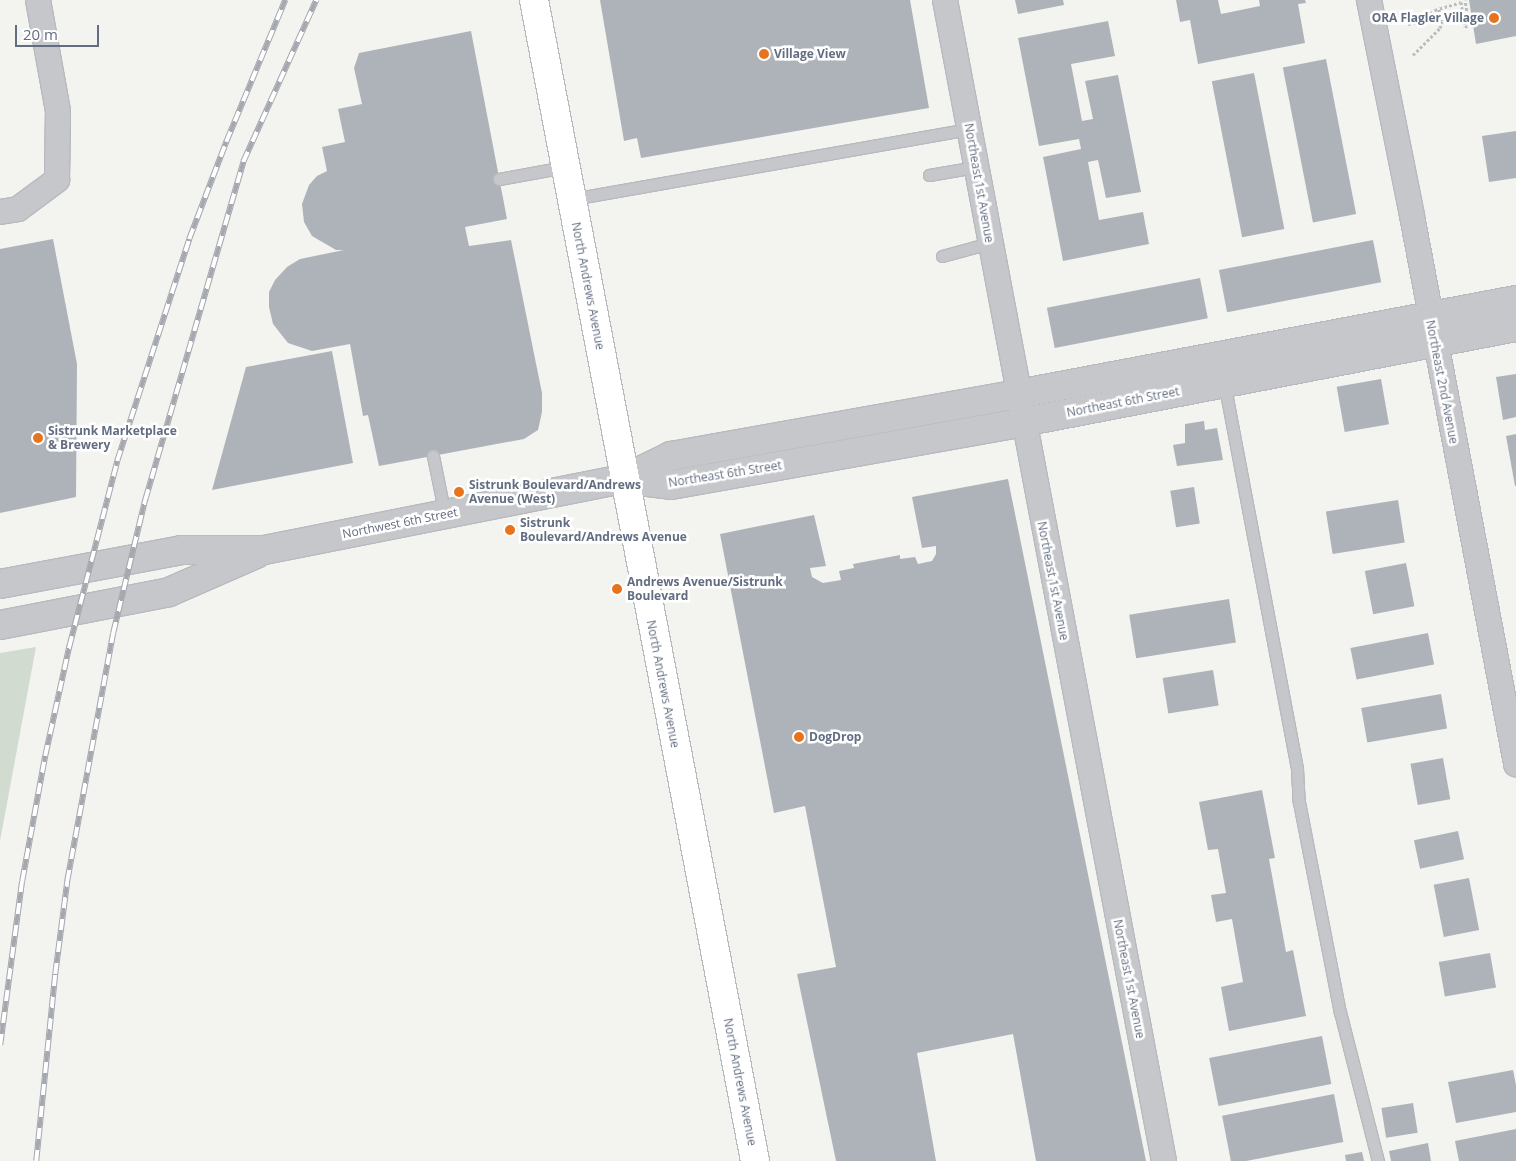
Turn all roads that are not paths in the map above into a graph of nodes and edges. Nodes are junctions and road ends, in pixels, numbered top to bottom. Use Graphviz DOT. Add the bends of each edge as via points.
graph roads {
  1 [pos="38,0"];
  2 [pos="534,0"];
  3 [pos="945,0"];
  4 [pos="1369,0"];
  5 [pos="969,130"];
  6 [pos="565,167"];
  7 [pos="976,167"];
  8 [pos="928,175"];
  9 [pos="499,179"];
  10 [pos="571,200"];
  11 [pos="0,212"];
  12 [pos="990,243"];
  13 [pos="942,256"];
  14 [pos="1516,300"];
  15 [pos="1516,327"];
  16 [pos="1432,329"];
  17 [pos="1224,382"];
  18 [pos="1018,394"];
  19 [pos="1024,422"];
  20 [pos="434,456"];
  21 [pos="624,479"];
  22 [pos="444,515"];
  23 [pos="264,550"];
  24 [pos="0,584"];
  25 [pos="0,625"];
  26 [pos="1516,764"];
  27 [pos="755,1161"];
  28 [pos="1164,1161"];
  29 [pos="1378,1161"];
  1 -- 11 [label="street" via="58,111 57,180 18,209"];
  2 -- 6 [label="main road, North Andrews Avenue"];
  3 -- 5 [label="street, Northeast 1st Avenue"];
  4 -- 16 [label="street, Northeast 2nd Avenue"];
  5 -- 7 [label="street, Northeast 1st Avenue"];
  5 -- 10 [label="lane"];
  6 -- 9 [label="lane"];
  6 -- 10 [label="main road, North Andrews Avenue"];
  7 -- 8 [label="lane"];
  7 -- 12 [label="street, Northeast 1st Avenue"];
  10 -- 21 [label="main road, North Andrews Avenue"];
  12 -- 13 [label="lane"];
  12 -- 18 [label="street, Northeast 1st Avenue"];
  14 -- 16 [label="street, Northeast 6th Street"];
  15 -- 16 [label="street, Northeast 6th Street"];
  16 -- 17 [label="street, Northeast 6th Street"];
  16 -- 18 [label="street, Northeast 6th Street"];
  16 -- 26 [label="street, Northeast 2nd Avenue"];
  17 -- 19 [label="street, Northeast 6th Street"];
  17 -- 29 [label="lane" via="1338,1002"];
  18 -- 19 [label="street, Northeast 1st Avenue"];
  18 -- 21 [label="street, Northeast 6th Street" via="671,456"];
  19 -- 21 [label="street, Northeast 6th Street" via="671,486"];
  19 -- 28 [label="street, Northeast 1st Avenue"];
  20 -- 22 [label="lane"];
  21 -- 22 [label="street, Northwest 6th Street"];
  21 -- 27 [label="main road, North Andrews Avenue"];
  22 -- 23 [label="street, Northwest 6th Street"];
  23 -- 24 [label="street, Northwest 6th Street" via="181,550"];
  23 -- 25 [label="street, Northwest 6th Street" via="169,592"];
}
